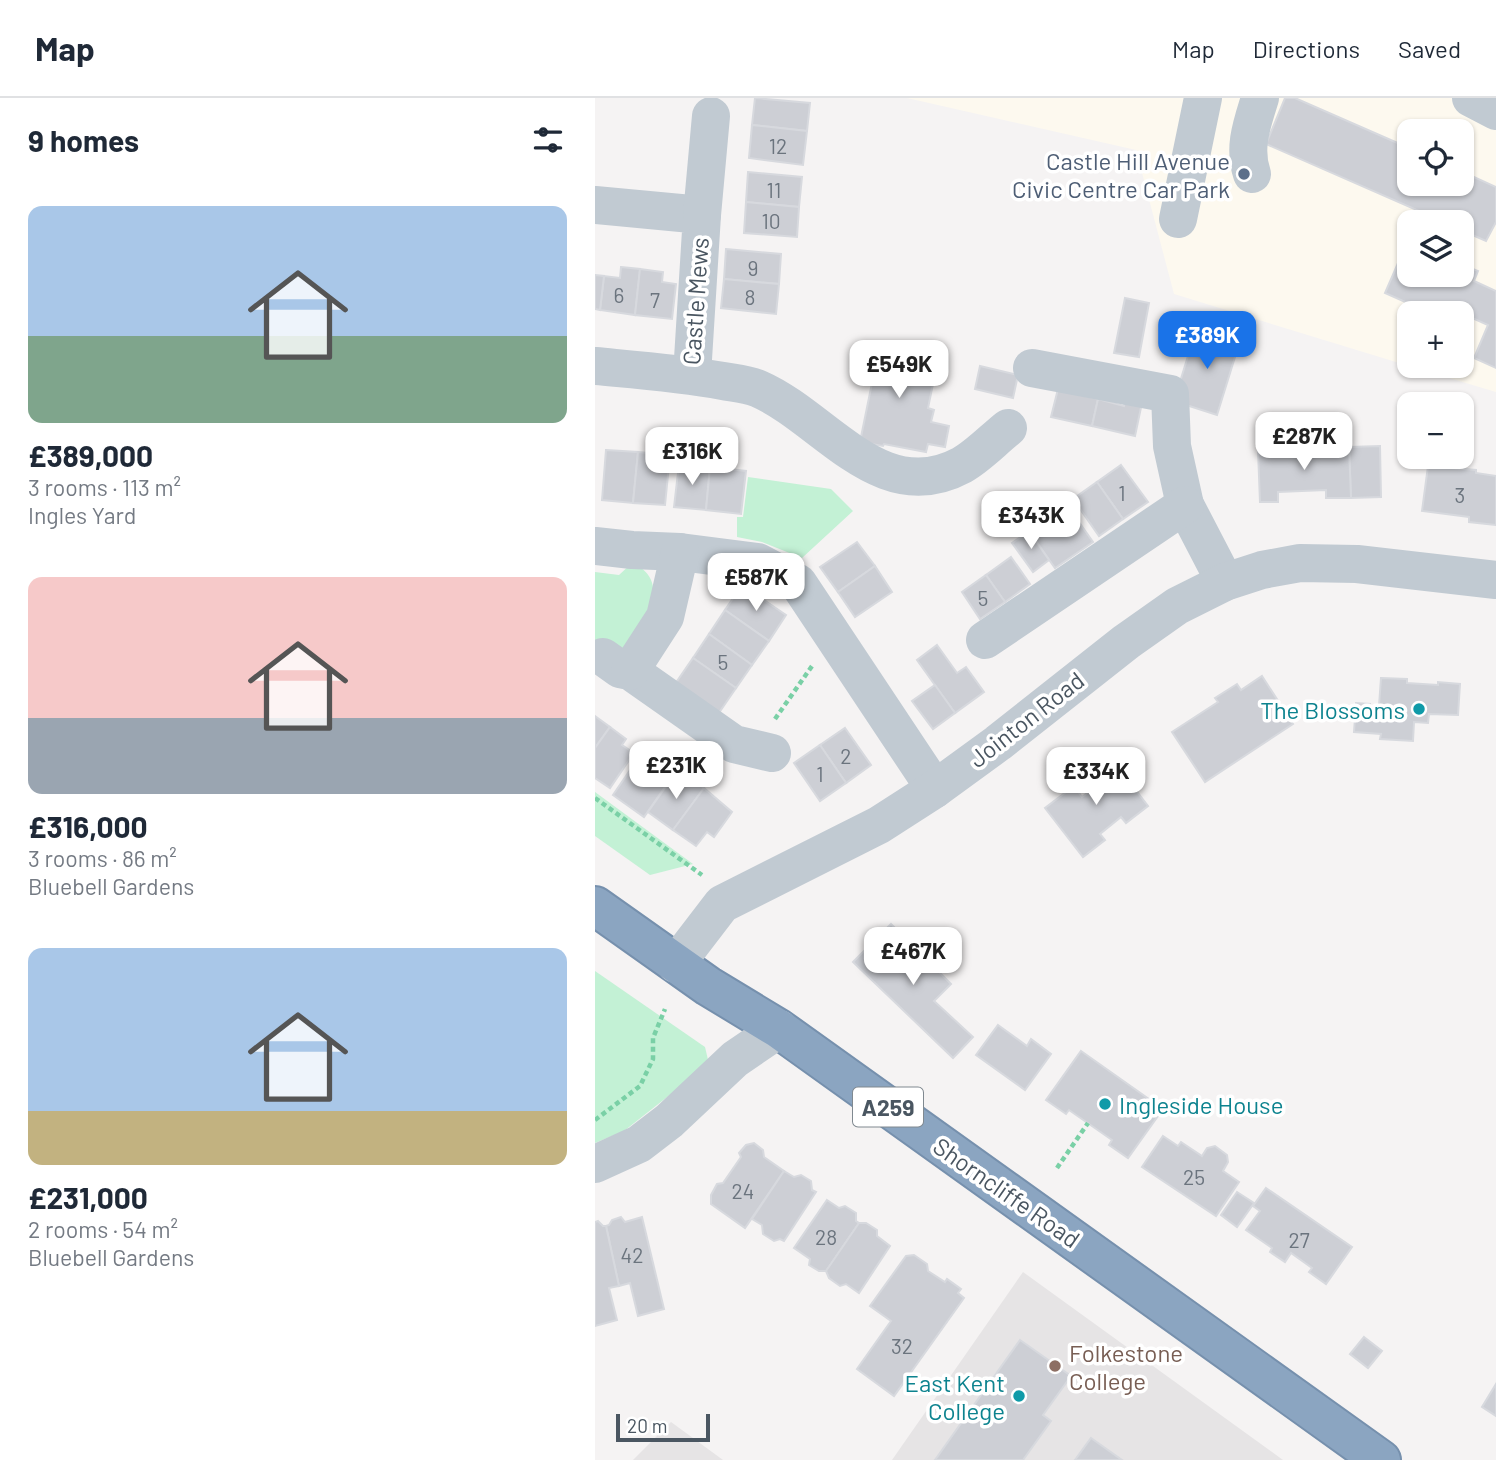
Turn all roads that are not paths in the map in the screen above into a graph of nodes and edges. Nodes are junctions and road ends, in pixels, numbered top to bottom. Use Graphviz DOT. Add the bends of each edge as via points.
graph roads {
  1 [pos="1203,98"];
  2 [pos="1260,98"];
  3 [pos="1471,98"];
  4 [pos="1496,111"];
  5 [pos="711,116"];
  6 [pos="1252,174"];
  7 [pos="595,205"];
  8 [pos="702,215"];
  9 [pos="1178,219"];
  10 [pos="595,366"];
  11 [pos="1032,368"];
  12 [pos="692,375"];
  13 [pos="1008,428"];
  14 [pos="1185,505"];
  15 [pos="595,546"];
  16 [pos="680,552"];
  17 [pos="1496,580"];
  18 [pos="1225,582"];
  19 [pos="985,640"];
  20 [pos="763,750"];
  21 [pos="935,789"];
  22 [pos="595,906"];
  23 [pos="676,964"];
  24 [pos="779,1029"];
  25 [pos="595,1164"];
  26 [pos="1381,1460"];
  1 -- 9 [label="street"];
  2 -- 6 [label="street" via="1249,134 1247,160"];
  3 -- 4 [label="street"];
  5 -- 8 [label="street, Castle Mews"];
  7 -- 8 [label="street, Castle Mews"];
  8 -- 12 [label="street, Castle Mews"];
  10 -- 12 [label="street, Castle Mews"];
  11 -- 14 [label="street" via="1170,394 1172,446"];
  12 -- 13 [label="street" via="757,387 790,405 874,467 902,475 930,476 962,465"];
  14 -- 18 [label="street"];
  14 -- 19 [label="street"];
  15 -- 16 [label="street"];
  16 -- 20 [label="street" via="665,617 616,664 734,744"];
  16 -- 21 [label="street" via="758,562 798,583"];
  17 -- 18 [label="street, Jointon Road" via="1357,564 1300,563"];
  18 -- 21 [label="street, Jointon Road" via="1177,606 1126,642"];
  21 -- 23 [label="street, Jointon Road" via="879,825 722,904"];
  22 -- 23 [label="highway, Shorncliffe Road / A259"];
  23 -- 24 [label="highway, Shorncliffe Road / A259"];
  24 -- 25 [label="street" via="736,1059 639,1144"];
  24 -- 26 [label="highway, Shorncliffe Road / A259"];
}
